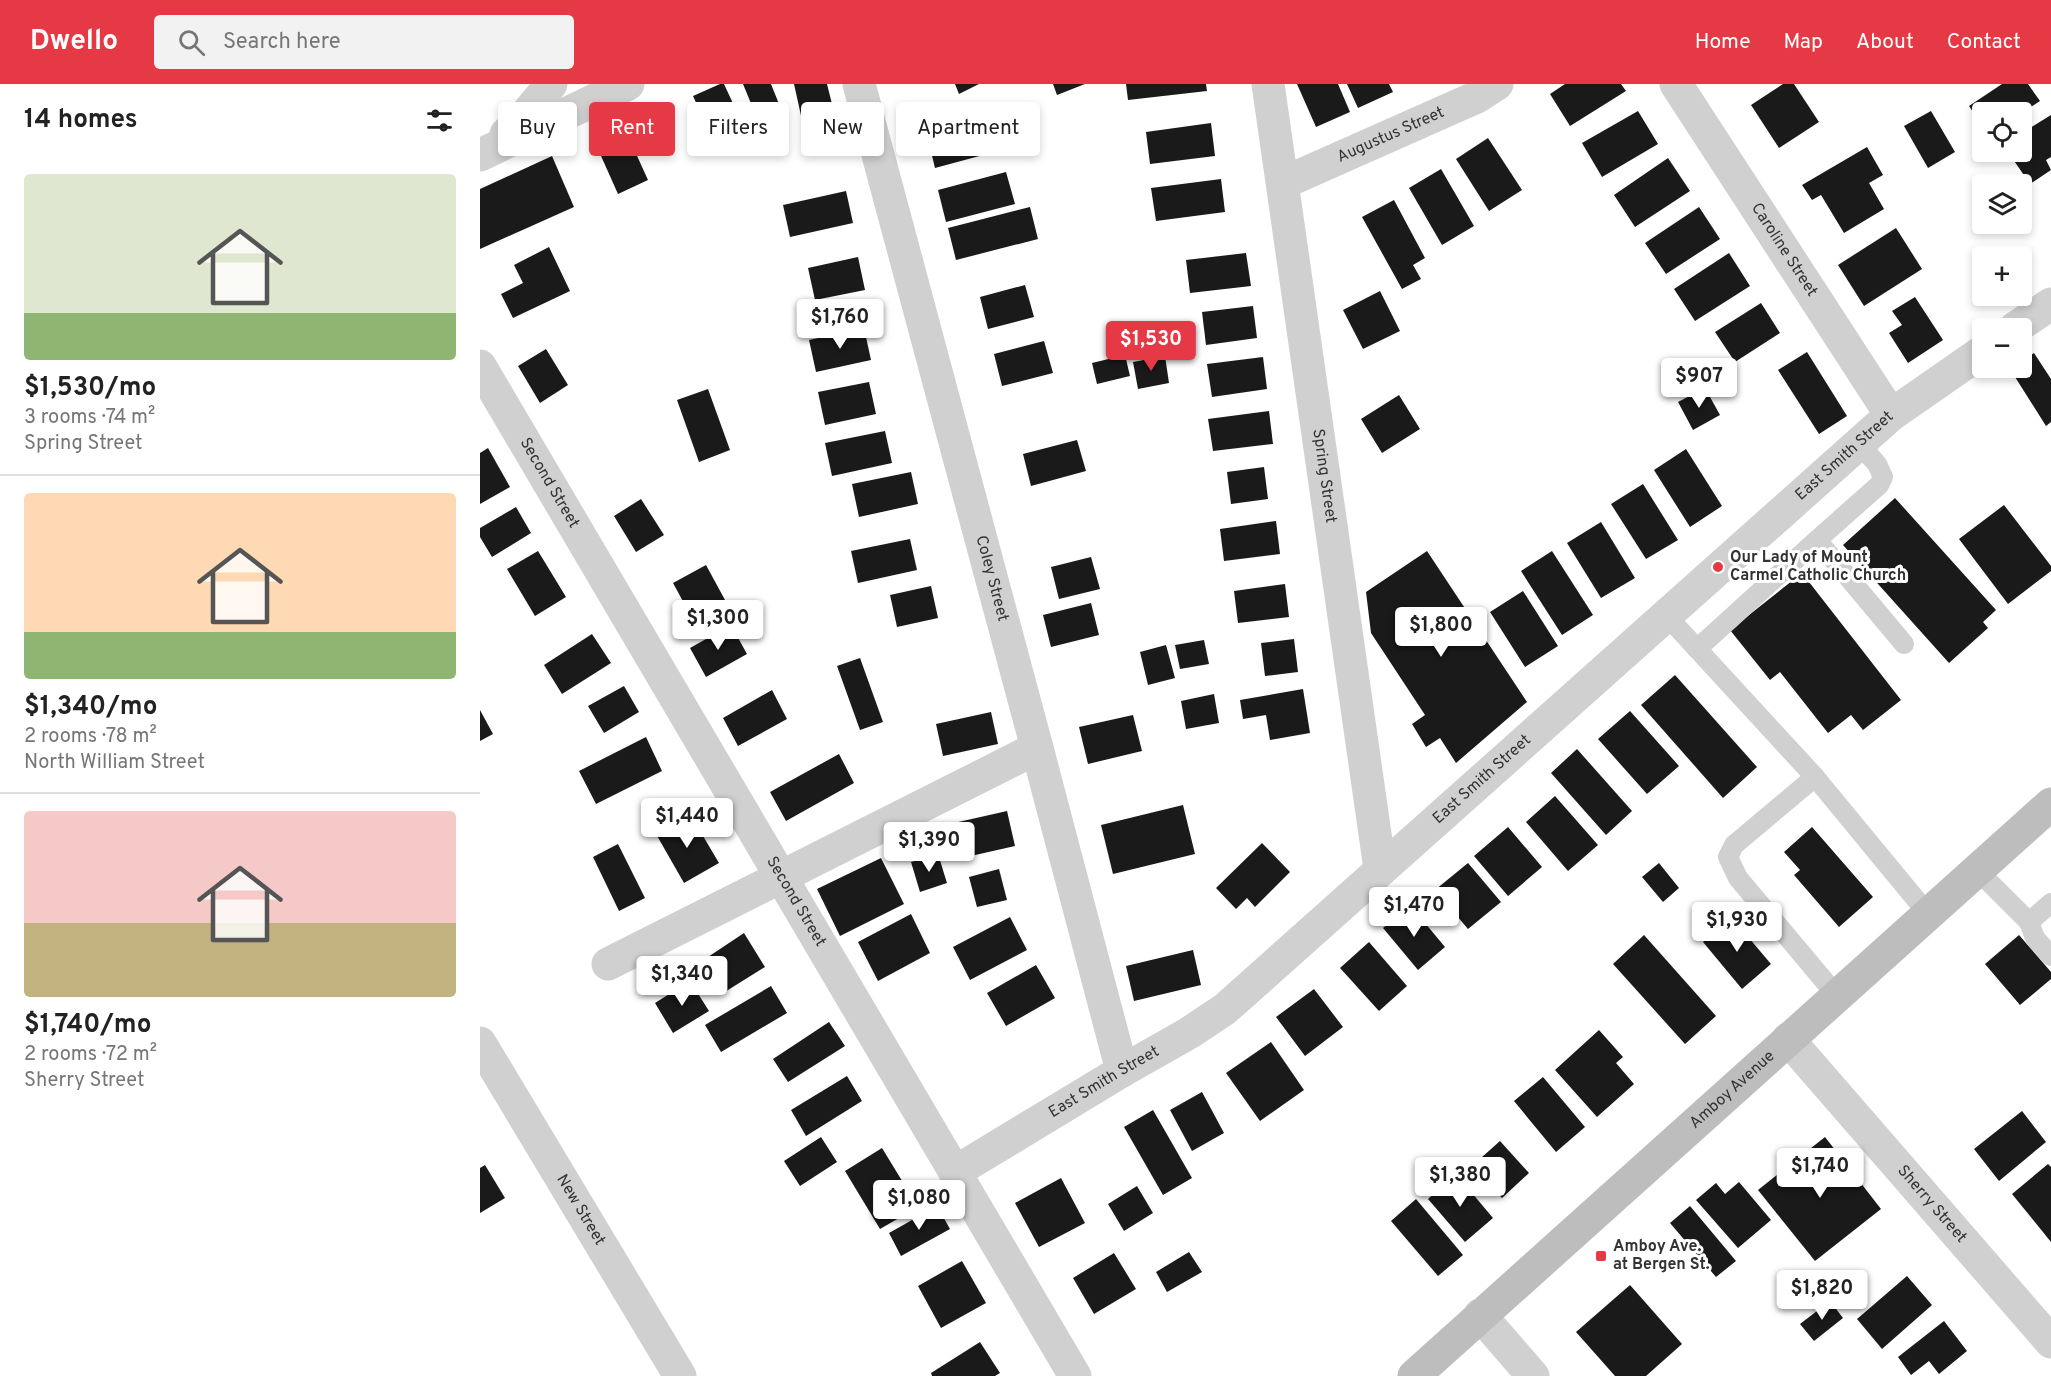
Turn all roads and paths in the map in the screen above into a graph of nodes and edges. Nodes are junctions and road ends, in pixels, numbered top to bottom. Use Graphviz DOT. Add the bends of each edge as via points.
graph roads {
  1 [pos="551,84"];
  2 [pos="628,84"];
  3 [pos="859,84"];
  4 [pos="1268,84"];
  5 [pos="1497,84"];
  6 [pos="1676,84"];
  7 [pos="480,154"];
  8 [pos="1282,183"];
  9 [pos="2051,304"];
  10 [pos="2031,318"];
  11 [pos="1972,359"];
  12 [pos="480,366"];
  13 [pos="1892,415"];
  14 [pos="1859,444"];
  15 [pos="1817,540"];
  16 [pos="1666,615"];
  17 [pos="1904,644"];
  18 [pos="1697,649"];
  19 [pos="1037,748"];
  20 [pos="1815,777"];
  21 [pos="2051,804"];
  22 [pos="1380,869"];
  23 [pos="1977,870"];
  24 [pos="780,877"];
  25 [pos="2051,903"];
  26 [pos="1928,914"];
  27 [pos="2029,922"];
  28 [pos="2051,956"];
  29 [pos="608,964"];
  30 [pos="1837,996"];
  31 [pos="1788,1039"];
  32 [pos="480,1043"];
  33 [pos="1122,1071"];
  34 [pos="955,1172"];
  35 [pos="1480,1315"];
  36 [pos="2051,1342"];
  37 [pos="680,1376"];
  38 [pos="1075,1376"];
  39 [pos="1414,1376"];
  40 [pos="1533,1376"];
  1 -- 7 [label="street" via="510,131"];
  2 -- 7 [label="street"];
  3 -- 19 [label="street, Coley Street"];
  4 -- 8 [label="street, Spring Street"];
  5 -- 8 [label="street, Augustus Street" via="1477,97"];
  6 -- 13 [label="street, Caroline Street"];
  8 -- 22 [label="street, Spring Street"];
  9 -- 10 [label="street"];
  11 -- 13 [label="street, East Smith Street"];
  12 -- 24 [label="street, Second Street"];
  13 -- 14 [label="street, East Smith Street"];
  14 -- 15 [label="lane" via="1883,477 1879,485"];
  14 -- 16 [label="street, East Smith Street"];
  15 -- 17 [label="lane"];
  15 -- 18 [label="lane"];
  16 -- 18 [label="lane"];
  16 -- 22 [label="street, East Smith Street"];
  18 -- 20 [label="lane"];
  19 -- 24 [label="street"];
  19 -- 33 [label="street, Coley Street"];
  20 -- 26 [label="lane"];
  20 -- 30 [label="lane" via="1734,845 1728,857 1738,879"];
  21 -- 23 [label="main road, Amboy Avenue"];
  22 -- 33 [label="street, East Smith Street" via="1225,1009"];
  23 -- 26 [label="main road, Amboy Avenue"];
  23 -- 27 [label="lane"];
  24 -- 29 [label="street"];
  24 -- 34 [label="street, Second Street"];
  25 -- 27 [label="lane"];
  26 -- 30 [label="main road, Amboy Avenue"];
  27 -- 28 [label="lane" via="2035,938"];
  30 -- 31 [label="main road, Amboy Avenue"];
  31 -- 35 [label="main road, Amboy Avenue"];
  31 -- 36 [label="street, Sherry Street"];
  32 -- 37 [label="street, New Street"];
  33 -- 34 [label="street, East Smith Street"];
  34 -- 38 [label="street, Second Street"];
  35 -- 39 [label="main road, Amboy Avenue"];
  35 -- 40 [label="street"];
}
